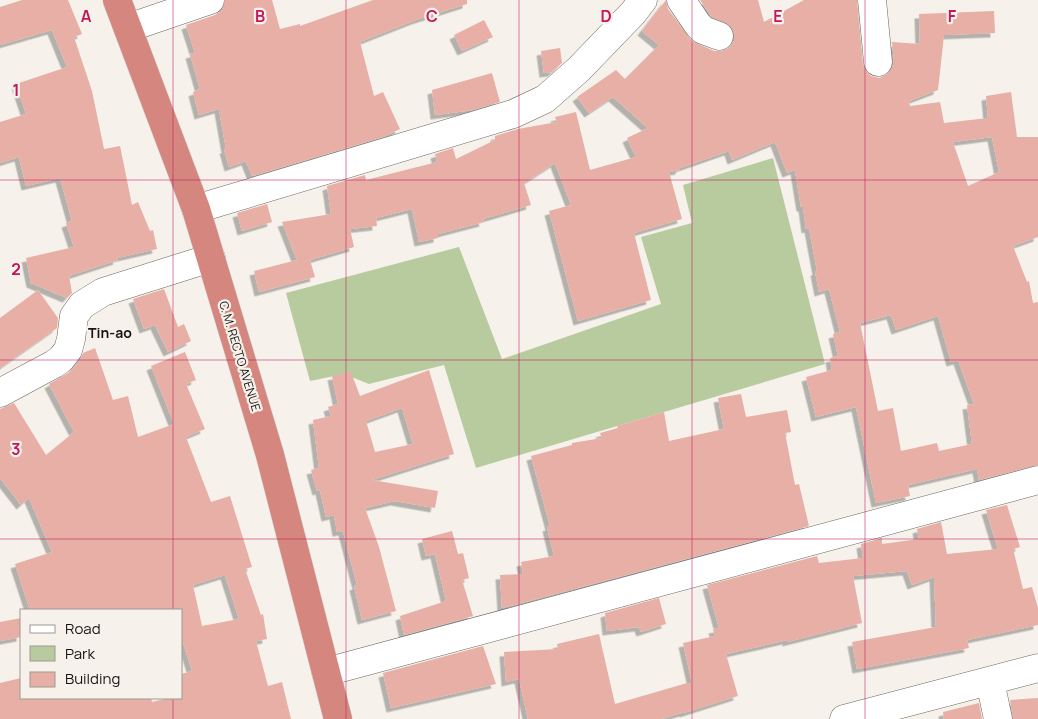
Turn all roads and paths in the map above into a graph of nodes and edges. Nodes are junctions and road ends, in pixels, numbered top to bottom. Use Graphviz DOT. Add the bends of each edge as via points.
graph roads {
  1 [pos="117,0"];
  2 [pos="210,0"];
  3 [pos="643,0"];
  4 [pos="681,0"];
  5 [pos="872,0"];
  6 [pos="128,28"];
  7 [pos="719,36"];
  8 [pos="878,62"];
  9 [pos="196,209"];
  10 [pos="211,258"];
  11 [pos="0,393"];
  12 [pos="1038,480"];
  13 [pos="1038,668"];
  14 [pos="326,672"];
  15 [pos="990,681"];
  16 [pos="338,719"];
  17 [pos="844,719"];
  18 [pos="998,719"];
  1 -- 6 [label="highway, C. M. RECTO AVENUE"];
  2 -- 6 [label="street"];
  3 -- 9 [label="street" via="579,69 545,99 513,114"];
  4 -- 7 [label="street" via="703,30"];
  5 -- 8 [label="street"];
  6 -- 9 [label="highway, C. M. RECTO AVENUE"];
  9 -- 10 [label="highway, C. M. RECTO AVENUE"];
  10 -- 11 [label="street" via="103,292 82,305 74,316 72,339 61,359"];
  10 -- 14 [label="highway, C. M. RECTO AVENUE" via="270,455"];
  12 -- 14 [label="street"];
  13 -- 15 [label="street"];
  14 -- 16 [label="highway, C. M. RECTO AVENUE"];
  15 -- 17 [label="street"];
  15 -- 18 [label="street"];
}
